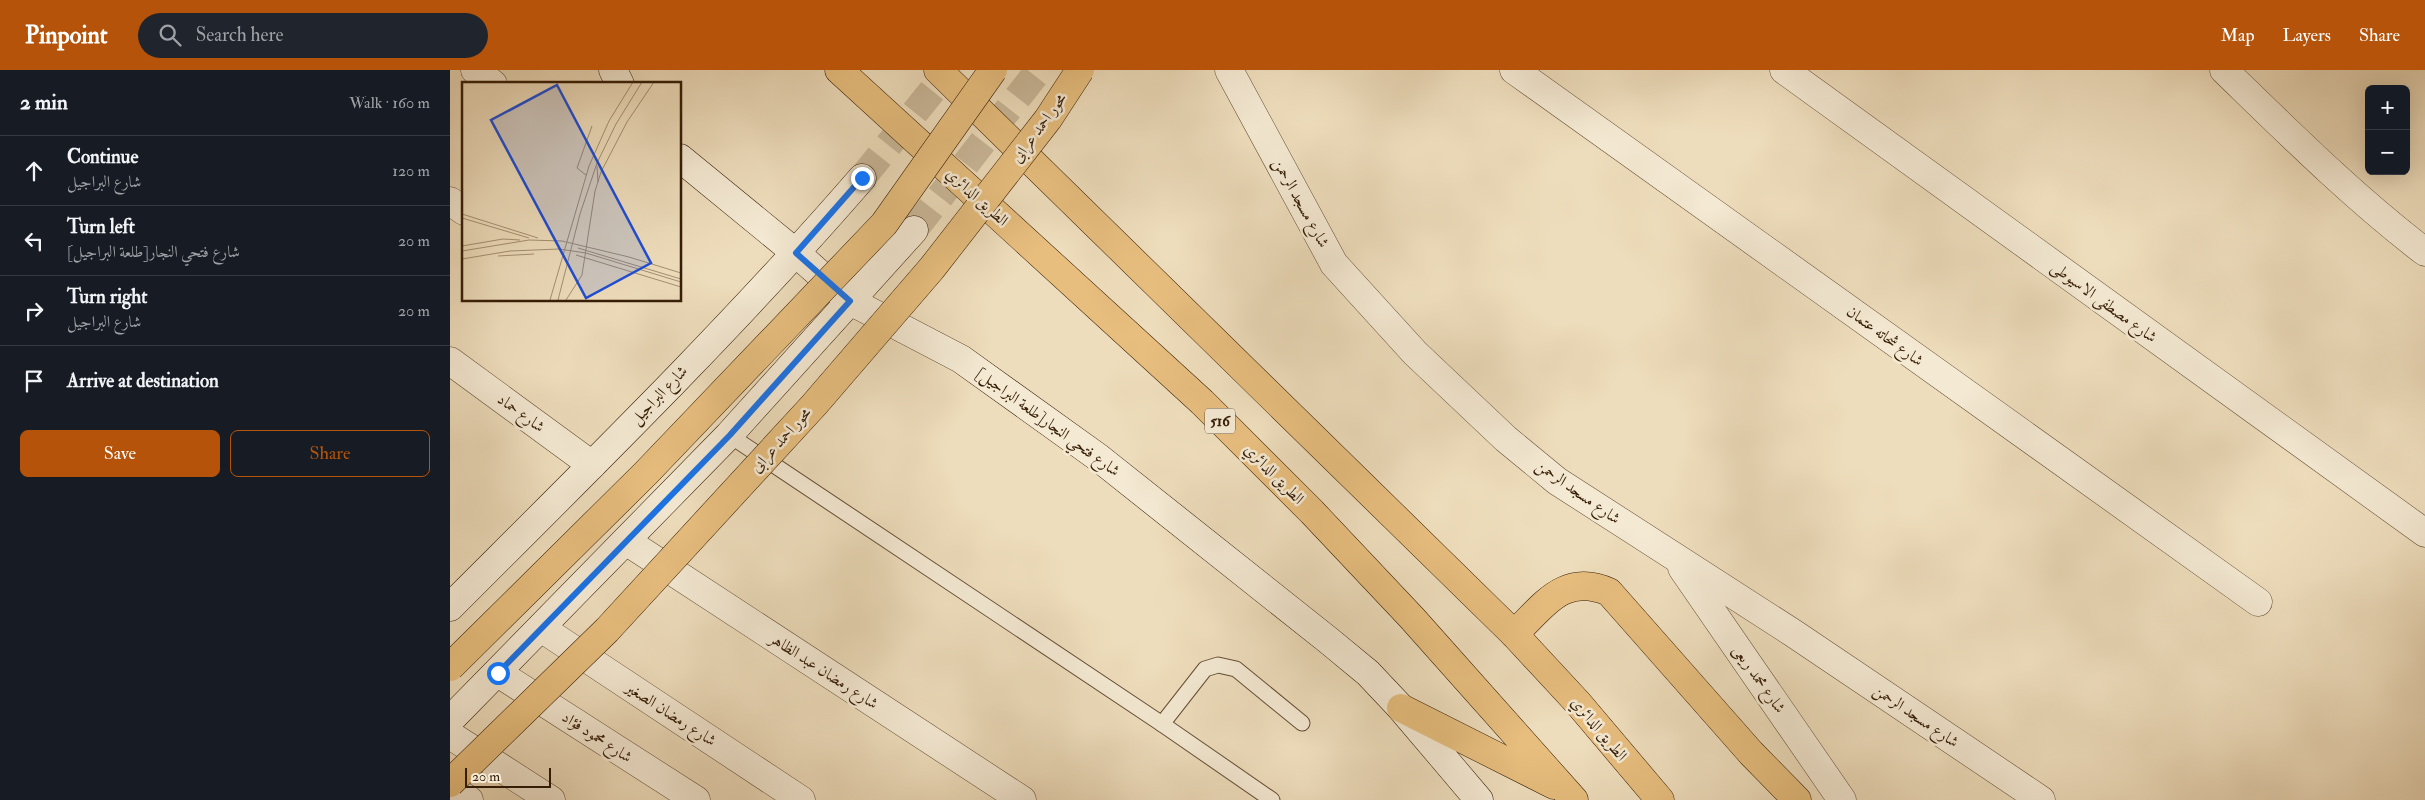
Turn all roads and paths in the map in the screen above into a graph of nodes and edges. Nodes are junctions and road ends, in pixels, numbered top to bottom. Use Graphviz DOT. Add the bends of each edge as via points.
graph roads {
  1 [pos="475,70"];
  2 [pos="612,70"];
  3 [pos="839,70"];
  4 [pos="938,70"];
  5 [pos="994,70"];
  6 [pos="1080,70"];
  7 [pos="1228,70"];
  8 [pos="1514,70"];
  9 [pos="1784,70"];
  10 [pos="2224,70"];
  11 [pos="491,82"];
  12 [pos="619,82"];
  13 [pos="681,159"];
  14 [pos="862,178"];
  15 [pos="450,201"];
  16 [pos="462,210"];
  17 [pos="914,230"];
  18 [pos="2425,252"];
  19 [pos="796,253"];
  20 [pos="850,301"];
  21 [pos="450,361"];
  22 [pos="730,435"];
  23 [pos="592,465"];
  24 [pos="2425,533"];
  25 [pos="626,541"];
  26 [pos="1675,559"];
  27 [pos="2258,602"];
  28 [pos="450,607"];
  29 [pos="541,628"];
  30 [pos="1514,634"];
  31 [pos="450,667"];
  32 [pos="498,673"];
  33 [pos="1401,708"];
  34 [pos="450,720"];
  35 [pos="1302,723"];
  36 [pos="1162,724"];
  37 [pos="450,735"];
  38 [pos="450,783"];
  39 [pos="450,788"];
  40 [pos="1571,796"];
  41 [pos="469,800"];
  42 [pos="550,800"];
  43 [pos="696,800"];
  44 [pos="802,800"];
  45 [pos="1022,800"];
  46 [pos="1272,800"];
  47 [pos="1479,800"];
  48 [pos="1660,800"];
  49 [pos="1797,800"];
  50 [pos="1842,800"];
  51 [pos="2041,800"];
  1 -- 11 [label="street"];
  2 -- 12 [label="street"];
  3 -- 40 [label="highway, الطريق الدائري / 516" via="1209,409 1405,611"];
  4 -- 30 [label="highway, الطريق الدائري"];
  5 -- 31 [label="highway, bridge" via="884,224 653,466"];
  6 -- 38 [label="highway, محور احمد عرابى, bridge" via="1048,119 932,268 814,404 607,630"];
  7 -- 26 [label="street, شارع مسجد الرحمن" via="1334,264 1374,309 1443,381 1506,439 1557,481"];
  8 -- 27 [label="street, شارع شحاته عتمان"];
  9 -- 24 [label="street, شارع مصطفى الاسيوطى"];
  10 -- 18 [label="street" via="2311,155"];
  13 -- 19 [label="street, شارع فتحي النجار[طلعة البراجيل]"];
  14 -- 19 [label="street, شارع البراجيل"];
  15 -- 16 [label="street"];
  17 -- 20 [label="street"];
  19 -- 20 [label="street, شارع فتحي النجار[طلعة البراجيل]"];
  19 -- 23 [label="street, شارع البراجيل"];
  20 -- 22 [label="street"];
  20 -- 33 [label="street, شارع فتحي النجار[طلعة البراجيل]" via="961,359 1099,458 1328,640"];
  21 -- 23 [label="street, شارع حماد"];
  22 -- 25 [label="street"];
  22 -- 36 [label="lane"];
  23 -- 28 [label="street, شارع البراجيل"];
  25 -- 29 [label="street"];
  25 -- 45 [label="street, شارع رمضان عبد الظاهر"];
  26 -- 50 [label="street, شارع محمد ريعى"];
  26 -- 51 [label="street, شارع مسجد الرحمن" via="1793,633"];
  29 -- 32 [label="street"];
  29 -- 44 [label="street, شارع رمضان الصغير"];
  30 -- 48 [label="highway, الطريق الدائري"];
  30 -- 49 [label="highway" via="1569,587 1583,585 1609,592 1751,753"];
  32 -- 34 [label="street"];
  32 -- 43 [label="street, شارع محمود فؤاد"];
  33 -- 40 [label="highway"];
  33 -- 47 [label="street, شارع فتحي النجار[طلعة البراجيل]"];
  35 -- 36 [label="lane" via="1236,669 1218,665 1205,669"];
  36 -- 46 [label="lane"];
  37 -- 42 [label="street"];
  39 -- 41 [label="street"];
}
